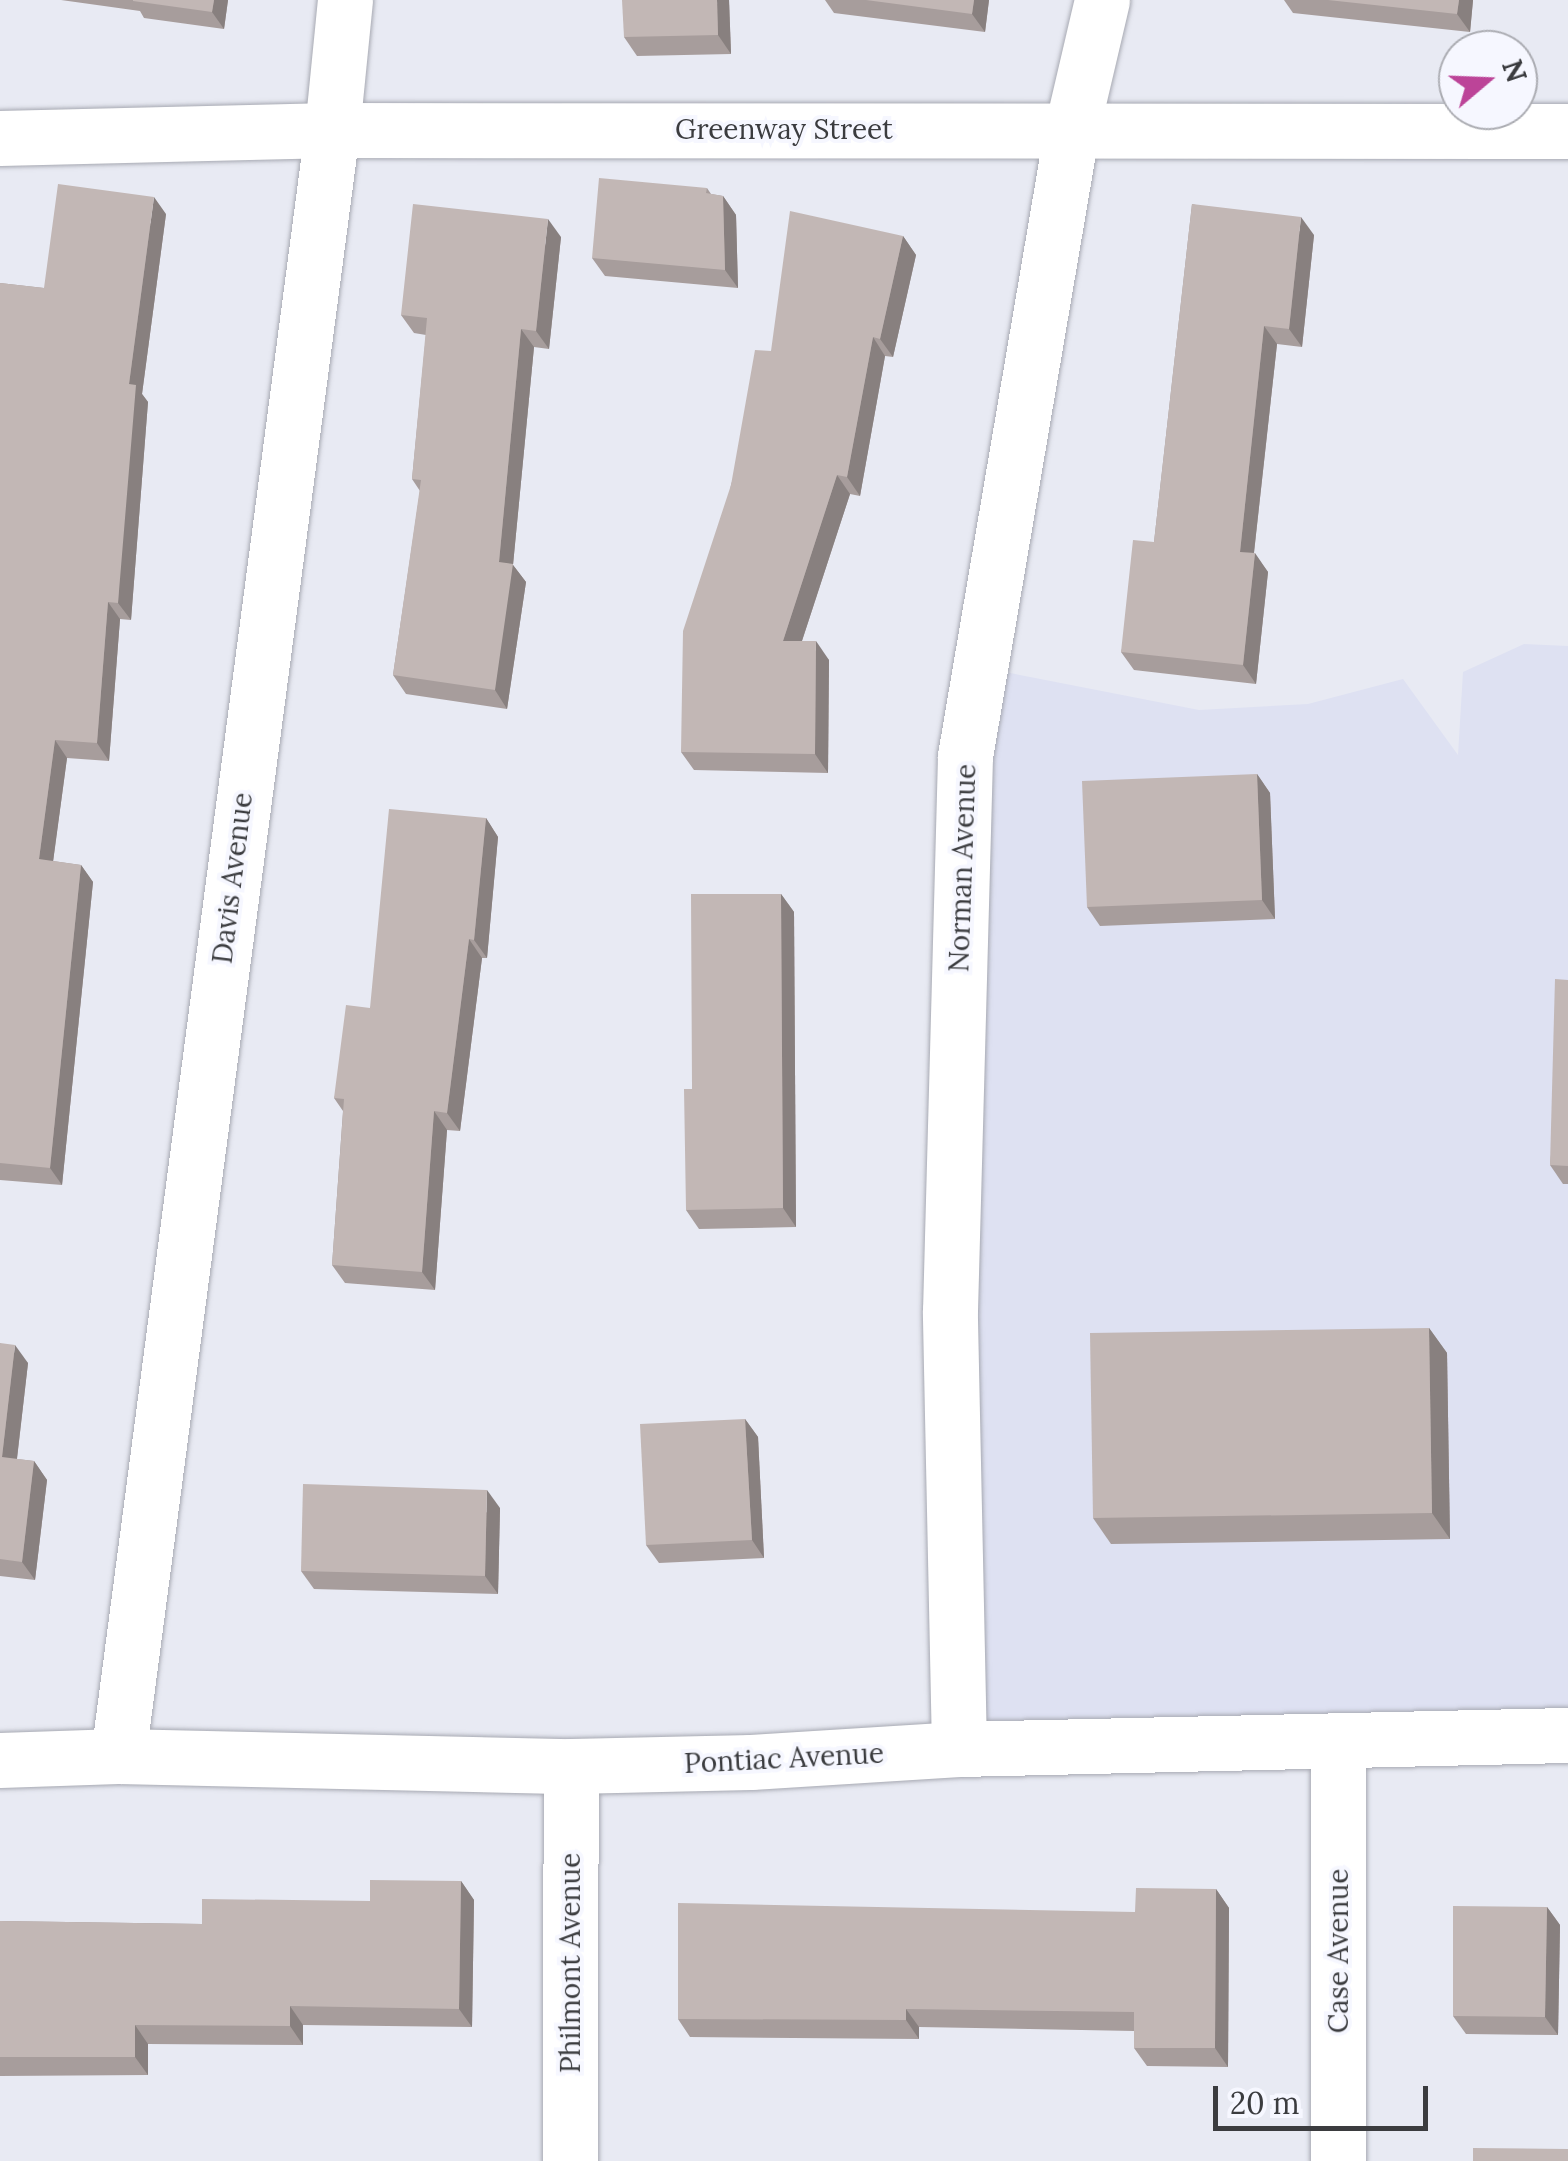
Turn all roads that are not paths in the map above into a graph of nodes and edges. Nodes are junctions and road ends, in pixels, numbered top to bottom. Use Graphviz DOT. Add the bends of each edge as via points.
graph roads {
  1 [pos="346,0"];
  2 [pos="1102,0"];
  3 [pos="1072,128"];
  4 [pos="332,130"];
  5 [pos="1568,131"];
  6 [pos="0,138"];
  7 [pos="1568,1735"];
  8 [pos="1338,1741"];
  9 [pos="959,1748"];
  10 [pos="118,1756"];
  11 [pos="0,1760"];
  12 [pos="570,1766"];
  13 [pos="570,2161"];
  14 [pos="1338,2161"];
  1 -- 4 [label="street, Davis Avenue"];
  2 -- 3 [label="street, Norman Avenue"];
  3 -- 4 [label="street, Greenway Street"];
  3 -- 5 [label="street, Greenway Street"];
  3 -- 9 [label="street, Norman Avenue" via="965,756 950,1311"];
  4 -- 6 [label="street, Greenway Street"];
  4 -- 10 [label="street, Davis Avenue"];
  7 -- 8 [label="street, Pontiac Avenue"];
  8 -- 9 [label="street, Pontiac Avenue"];
  8 -- 14 [label="street, Case Avenue"];
  9 -- 12 [label="street, Pontiac Avenue"];
  10 -- 11 [label="street, Pontiac Avenue"];
  10 -- 12 [label="street, Pontiac Avenue"];
  12 -- 13 [label="street, Philmont Avenue"];
}
